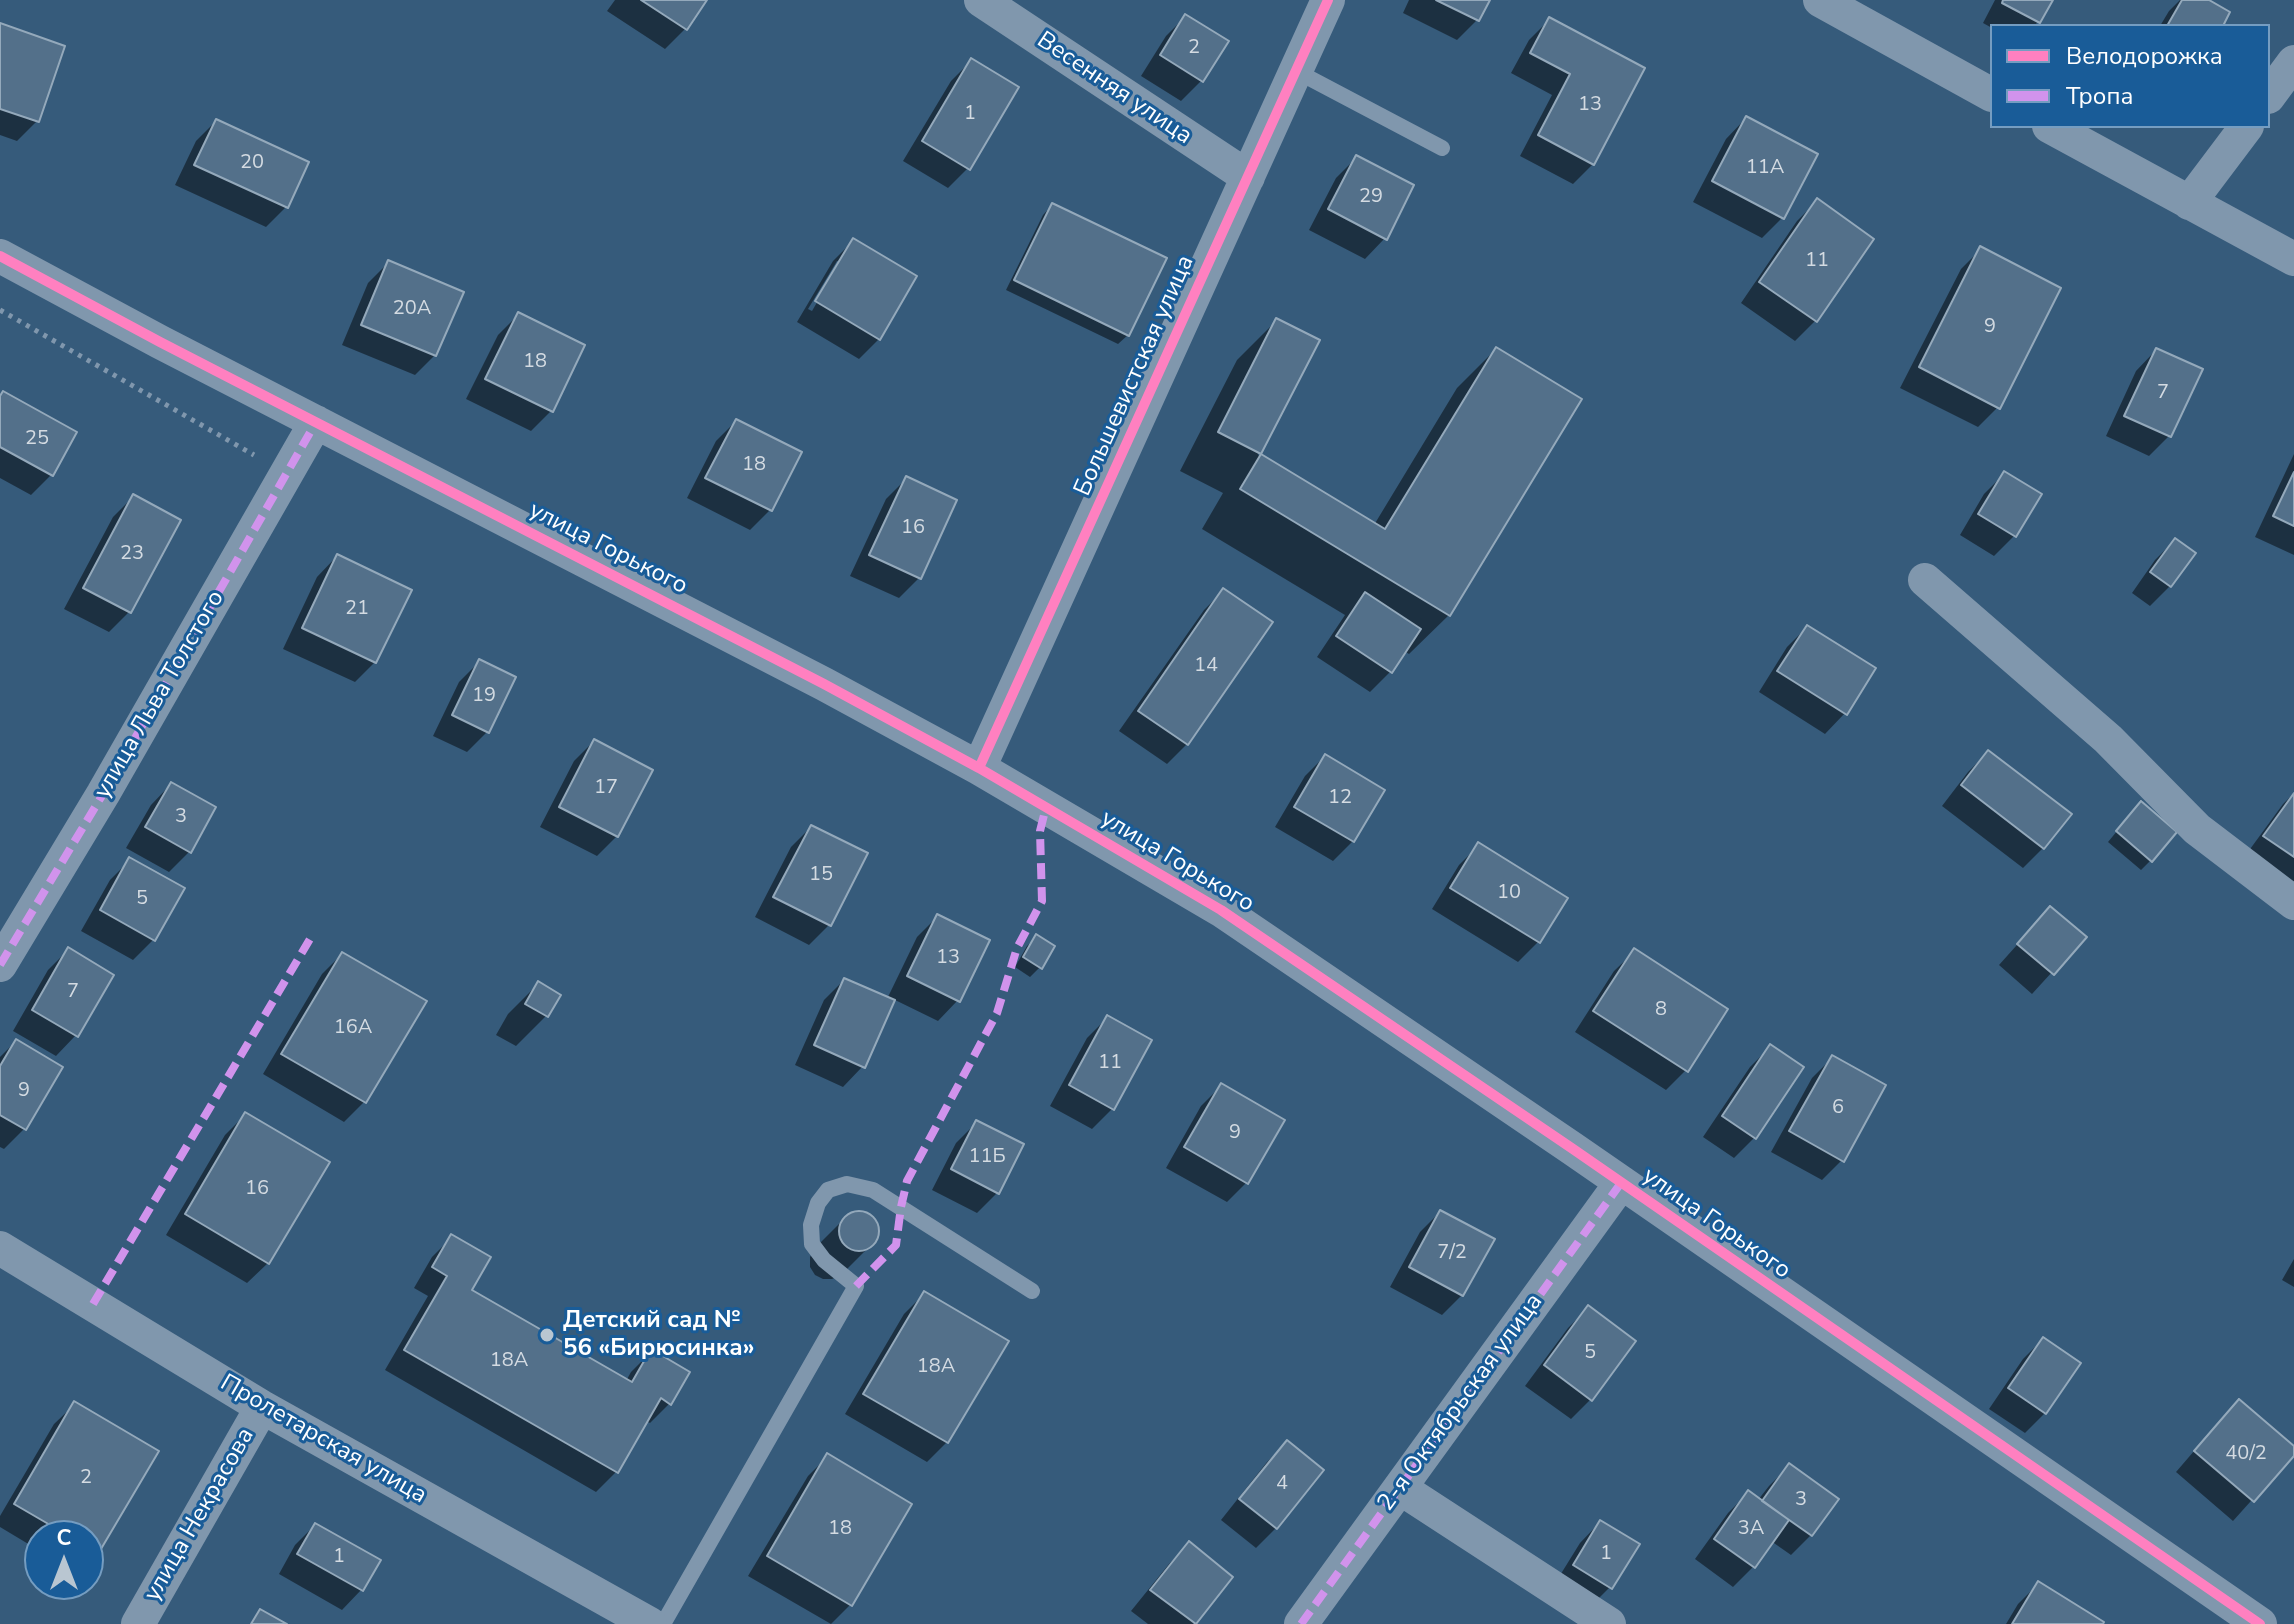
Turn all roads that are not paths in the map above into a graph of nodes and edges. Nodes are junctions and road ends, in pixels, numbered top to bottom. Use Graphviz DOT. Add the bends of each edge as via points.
graph roads {
  1 [pos="981,0"];
  2 [pos="1328,0"];
  3 [pos="1820,0"];
  4 [pos="2294,62"];
  5 [pos="1296,71"];
  6 [pos="1990,94"];
  7 [pos="2270,94"];
  8 [pos="2053,128"];
  9 [pos="2245,128"];
  10 [pos="1442,148"];
  11 [pos="1248,177"];
  12 [pos="2189,203"];
  13 [pos="0,256"];
  14 [pos="2294,259"];
  15 [pos="316,422"];
  16 [pos="1925,580"];
  17 [pos="979,768"];
  18 [pos="2294,903"];
  19 [pos="0,965"];
  20 [pos="1621,1183"];
  21 [pos="0,1248"];
  22 [pos="1032,1291"];
  23 [pos="262,1407"];
  24 [pos="1400,1488"];
  25 [pos="138,1624"];
  26 [pos="650,1624"];
  27 [pos="663,1624"];
  28 [pos="1301,1624"];
  29 [pos="1609,1624"];
  30 [pos="2260,1624"];
  1 -- 11 [label="street, Весенняя улица"];
  2 -- 5 [label="street, Большевистская улица"];
  3 -- 6 [label="street"];
  4 -- 7 [label="street"];
  5 -- 10 [label="lane"];
  5 -- 11 [label="street, Большевистская улица"];
  8 -- 12 [label="street"];
  9 -- 12 [label="street"];
  11 -- 17 [label="street, Большевистская улица"];
  12 -- 14 [label="street"];
  13 -- 15 [label="street, улица Горького"];
  15 -- 17 [label="street, улица Горького"];
  15 -- 19 [label="street, улица Льва Толстого"];
  16 -- 18 [label="street" via="2108,739 2197,829"];
  17 -- 20 [label="street, улица Горького" via="1221,910"];
  20 -- 24 [label="street, 2-я Октябрьская улица"];
  20 -- 30 [label="street, улица Горького"];
  21 -- 23 [label="street, Пролетарская улица"];
  22 -- 27 [label="lane" via="873,1190 847,1184 828,1190 811,1225 812,1244 856,1286"];
  23 -- 25 [label="street, улица Некрасова"];
  23 -- 26 [label="street, Пролетарская улица"];
  24 -- 28 [label="street, 2-я Октябрьская улица"];
  24 -- 29 [label="street"];
}
